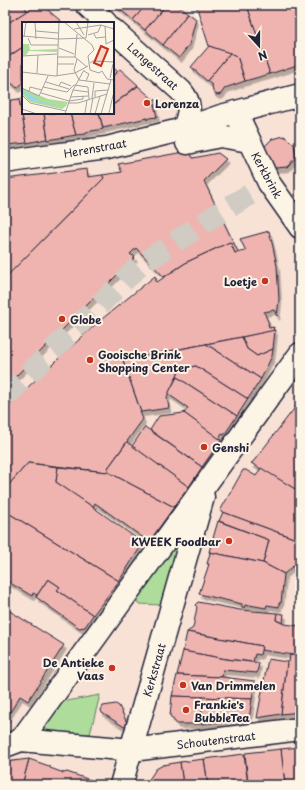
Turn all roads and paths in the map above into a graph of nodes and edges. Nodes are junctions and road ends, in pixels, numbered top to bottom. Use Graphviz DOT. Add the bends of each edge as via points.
graph roads {
  1 [pos="88,5"];
  2 [pos="105,22"];
  3 [pos="114,31"];
  4 [pos="300,95"];
  5 [pos="236,112"];
  6 [pos="185,136"];
  7 [pos="249,141"];
  8 [pos="5,162"];
  9 [pos="300,227"];
  10 [pos="300,354"];
  11 [pos="207,484"];
  12 [pos="300,729"];
  13 [pos="13,743"];
  14 [pos="132,750"];
  15 [pos="121,785"];
  1 -- 2 [label="street"];
  3 -- 6 [label="street, Langestraat" via="186,97 190,105"];
  4 -- 5 [label="street"];
  5 -- 6 [label="street"];
  5 -- 7 [label="street, Kerkbrink"];
  6 -- 7 [label="street, Kerkbrink" via="220,136"];
  6 -- 8 [label="street, Herenstraat"];
  7 -- 9 [label="street, Kerkbrink" via="269,183"];
  10 -- 11 [label="street, Kerkstraat"];
  11 -- 13 [label="street, Kerkstraat"];
  11 -- 14 [label="street, Kerkstraat"];
  12 -- 14 [label="street, Schoutenstraat"];
  13 -- 14 [label="street, Kerkstraat"];
  14 -- 15 [label="street"];
}
